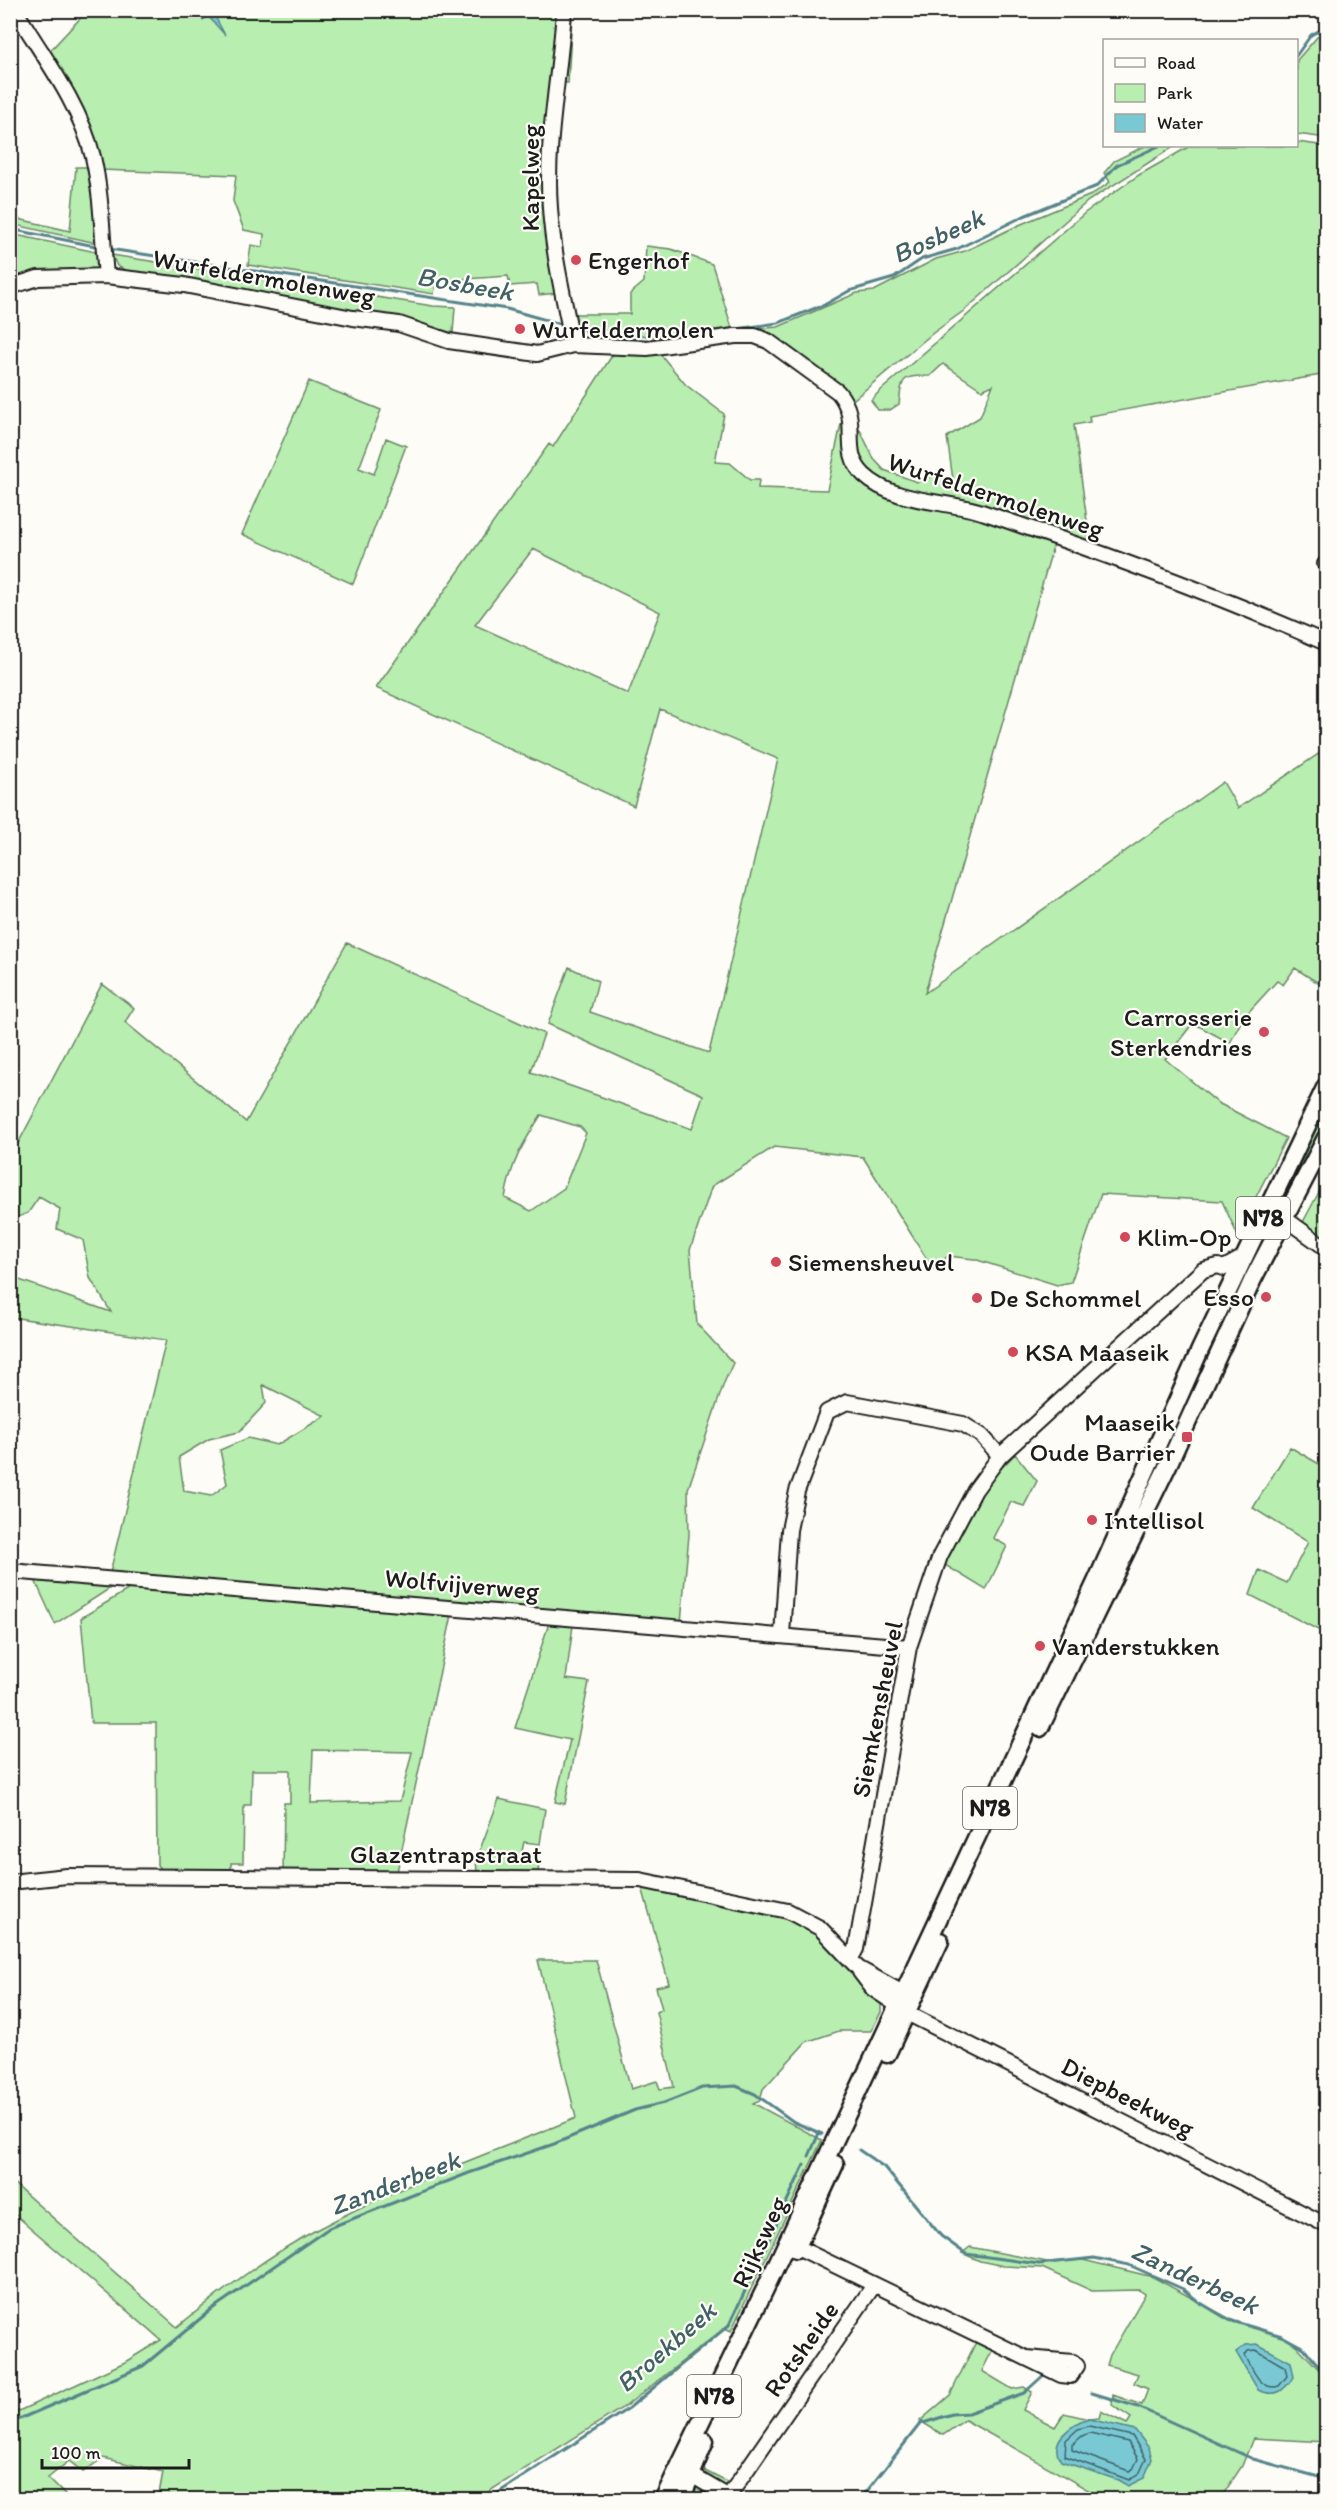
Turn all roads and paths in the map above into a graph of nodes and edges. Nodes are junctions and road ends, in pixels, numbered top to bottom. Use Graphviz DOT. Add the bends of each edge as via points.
graph roads {
  1 [pos="15,10"];
  2 [pos="564,10"];
  3 [pos="106,276"];
  4 [pos="10,287"];
  5 [pos="570,332"];
  6 [pos="1326,643"];
  7 [pos="1326,1086"];
  8 [pos="1326,1138"];
  9 [pos="1284,1218"];
  10 [pos="1326,1248"];
  11 [pos="1244,1257"];
  12 [pos="1224,1268"];
  13 [pos="1232,1283"];
  14 [pos="1156,1447"];
  15 [pos="1000,1456"];
  16 [pos="1169,1463"];
  17 [pos="10,1571"];
  18 [pos="782,1635"];
  19 [pos="909,1647"];
  20 [pos="10,1882"];
  21 [pos="854,1964"];
  22 [pos="902,2003"];
  23 [pos="887,2040"];
  24 [pos="1326,2225"];
  25 [pos="797,2247"];
  26 [pos="874,2285"];
  27 [pos="1027,2358"];
  28 [pos="693,2476"];
  29 [pos="729,2498"];
  30 [pos="663,2499"];
  31 [pos="681,2499"];
  1 -- 3 [label="street" via="77,113 88,139 97,175"];
  2 -- 5 [label="street, Kapelweg" via="550,162 550,207"];
  3 -- 4 [label="street, Wurfeldermolenweg" via="38,278"];
  3 -- 5 [label="street, Wurfeldermolenweg" via="184,285 399,324 449,341 517,352 537,354"];
  5 -- 6 [label="street, Wurfeldermolenweg" via="647,348 735,336 768,341 838,392 847,403 851,454 864,475 889,491 993,516 1213,594"];
  7 -- 11 [label="main road, N78"];
  8 -- 9 [label="main road, N78"];
  9 -- 10 [label="street"];
  9 -- 16 [label="main road, N78"];
  11 -- 12 [label="street, Siemkensheuvel"];
  11 -- 13 [label="main road, N78"];
  12 -- 13 [label="street"];
  12 -- 15 [label="street, Siemkensheuvel" via="1203,1270"];
  13 -- 14 [label="main road, N78"];
  14 -- 16 [label="main road" via="1157,1460"];
  14 -- 22 [label="main road, N78"];
  15 -- 18 [label="street" via="982,1436 963,1424 847,1402 833,1407 827,1412 810,1453 789,1530"];
  15 -- 19 [label="street, Siemkensheuvel" via="975,1490 940,1556"];
  16 -- 22 [label="main road, N78"];
  17 -- 18 [label="street, Wolfvijverweg"];
  18 -- 19 [label="street, Wolfvijverweg"];
  19 -- 21 [label="street, Siemkensheuvel"];
  20 -- 21 [label="street, Glazentrapstraat" via="67,1876 640,1881 788,1911 820,1928"];
  21 -- 22 [label="street, Glazentrapstraat"];
  22 -- 23 [label="main road, N78"];
  22 -- 24 [label="street, Diepbeekweg"];
  23 -- 25 [label="main road, Rijksweg / N78"];
  23 -- 30 [label="main road, Rijksweg / N78"];
  25 -- 26 [label="street, Rotsheide"];
  25 -- 28 [label="main road, Rijksweg / N78" via="696,2461"];
  26 -- 27 [label="street, Rotsheide"];
  26 -- 29 [label="street, Rotsheide"];
  28 -- 29 [label="street"];
  28 -- 31 [label="main road, Rijksweg / N78"];
}
